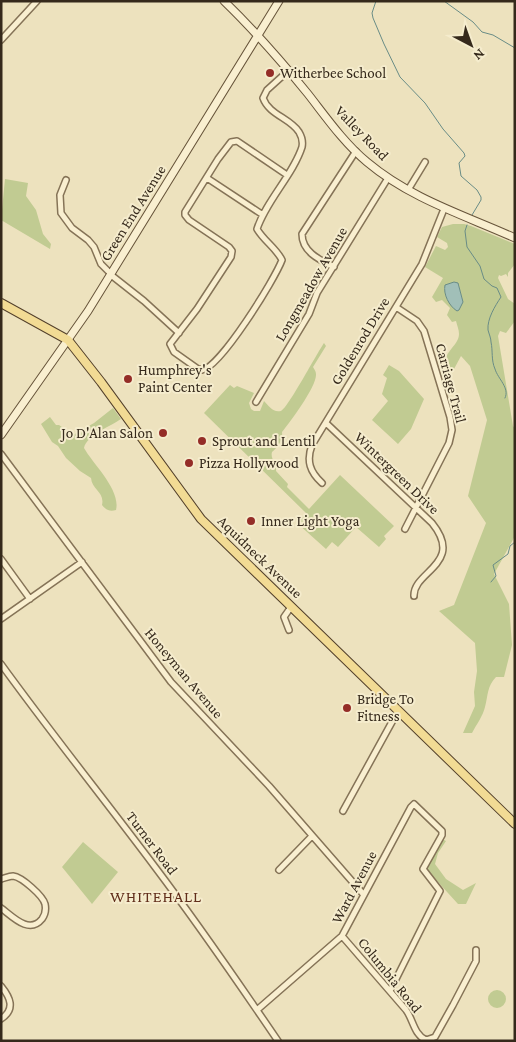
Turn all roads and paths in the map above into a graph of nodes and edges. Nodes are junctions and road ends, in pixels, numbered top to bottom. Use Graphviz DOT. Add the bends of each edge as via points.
graph roads {
  1 [pos="37,1"];
  2 [pos="224,1"];
  3 [pos="280,1"];
  4 [pos="258,35"];
  5 [pos="1,40"];
  6 [pos="288,71"];
  7 [pos="356,151"];
  8 [pos="425,162"];
  9 [pos="287,175"];
  10 [pos="207,178"];
  11 [pos="388,178"];
  12 [pos="66,180"];
  13 [pos="408,190"];
  14 [pos="444,209"];
  15 [pos="263,215"];
  16 [pos="515,238"];
  17 [pos="334,267"];
  18 [pos="111,275"];
  19 [pos="1,303"];
  20 [pos="396,307"];
  21 [pos="179,333"];
  22 [pos="68,340"];
  23 [pos="256,402"];
  24 [pos="326,423"];
  25 [pos="1,435"];
  26 [pos="1,454"];
  27 [pos="322,483"];
  28 [pos="416,508"];
  29 [pos="406,529"];
  30 [pos="1,559"];
  31 [pos="82,562"];
  32 [pos="414,596"];
  33 [pos="30,599"];
  34 [pos="291,607"];
  35 [pos="1,619"];
  36 [pos="289,630"];
  37 [pos="1,664"];
  38 [pos="398,711"];
  39 [pos="343,811"];
  40 [pos="515,824"];
  41 [pos="312,836"];
  42 [pos="279,870"];
  43 [pos="1,879"];
  44 [pos="364,895"];
  45 [pos="1,908"];
  46 [pos="342,936"];
  47 [pos="476,950"];
  48 [pos="1,986"];
  49 [pos="390,991"];
  50 [pos="257,1010"];
  51 [pos="1,1019"];
  52 [pos="278,1041"];
  1 -- 5 [label="street"];
  2 -- 4 [label="main road, Valley Road"];
  3 -- 4 [label="main road, Green End Avenue"];
  4 -- 6 [label="main road, Valley Road"];
  4 -- 18 [label="main road, Green End Avenue"];
  6 -- 7 [label="main road, Valley Road"];
  6 -- 9 [label="street" via="266,90 263,98 270,109 296,128 302,138 303,145"];
  7 -- 11 [label="main road, Valley Road"];
  7 -- 17 [label="street" via="302,234 302,240 313,256"];
  8 -- 13 [label="street"];
  9 -- 10 [label="street" via="237,141 225,149"];
  9 -- 15 [label="street"];
  10 -- 15 [label="street"];
  10 -- 21 [label="street" via="184,215 229,247 232,254"];
  11 -- 13 [label="main road, Valley Road"];
  11 -- 17 [label="street, Longmeadow Avenue"];
  12 -- 18 [label="street" via="60,195 61,213 72,228 94,247 101,264"];
  13 -- 14 [label="main road, Valley Road"];
  14 -- 16 [label="main road, Valley Road"];
  14 -- 20 [label="street, Goldenrod Drive" via="422,264"];
  15 -- 21 [label="street" via="257,229 282,260 230,345 211,367 202,370 171,348 170,344"];
  17 -- 23 [label="street, Longmeadow Avenue"];
  18 -- 21 [label="street"];
  18 -- 22 [label="main road, Green End Avenue"];
  19 -- 22 [label="main road, Aquidneck Avenue"];
  20 -- 24 [label="street, Goldenrod Drive"];
  20 -- 28 [label="street, Carriage Trail" via="417,321 424,331 451,424 449,443"];
  22 -- 25 [label="main road, Green End Avenue"];
  22 -- 34 [label="main road, Aquidneck Avenue" via="201,519"];
  24 -- 27 [label="street, Goldenrod Drive" via="309,455 309,466"];
  24 -- 28 [label="street, Wintergreen Drive"];
  26 -- 31 [label="street, Honeyman Avenue"];
  28 -- 29 [label="street, Carriage Trail"];
  28 -- 32 [label="street, Wintergreen Drive" via="441,536 442,550 438,561 414,589"];
  30 -- 33 [label="street"];
  31 -- 33 [label="street"];
  31 -- 41 [label="street, Honeyman Avenue" via="171,682"];
  33 -- 35 [label="street"];
  34 -- 36 [label="street" via="284,618"];
  34 -- 38 [label="main road, Aquidneck Avenue"];
  37 -- 50 [label="street, Turner Road" via="159,873"];
  38 -- 39 [label="street"];
  38 -- 40 [label="main road, Aquidneck Avenue"];
  41 -- 42 [label="street"];
  41 -- 44 [label="street, Honeyman Avenue"];
  43 -- 45 [label="street" via="13,876 23,880 42,898 46,908 41,920 27,925"];
  44 -- 46 [label="street, Ward Avenue"];
  44 -- 49 [label="street, Ward Avenue" via="414,804 442,831 423,869 440,891"];
  46 -- 49 [label="street, Columbia Road"];
  46 -- 50 [label="street, Ward Avenue"];
  47 -- 49 [label="street, Columbia Road" via="476,961 431,1039 424,1040 419,1036 408,1013"];
  48 -- 51 [label="street" via="11,1005"];
  50 -- 52 [label="street, Turner Road"];
}
